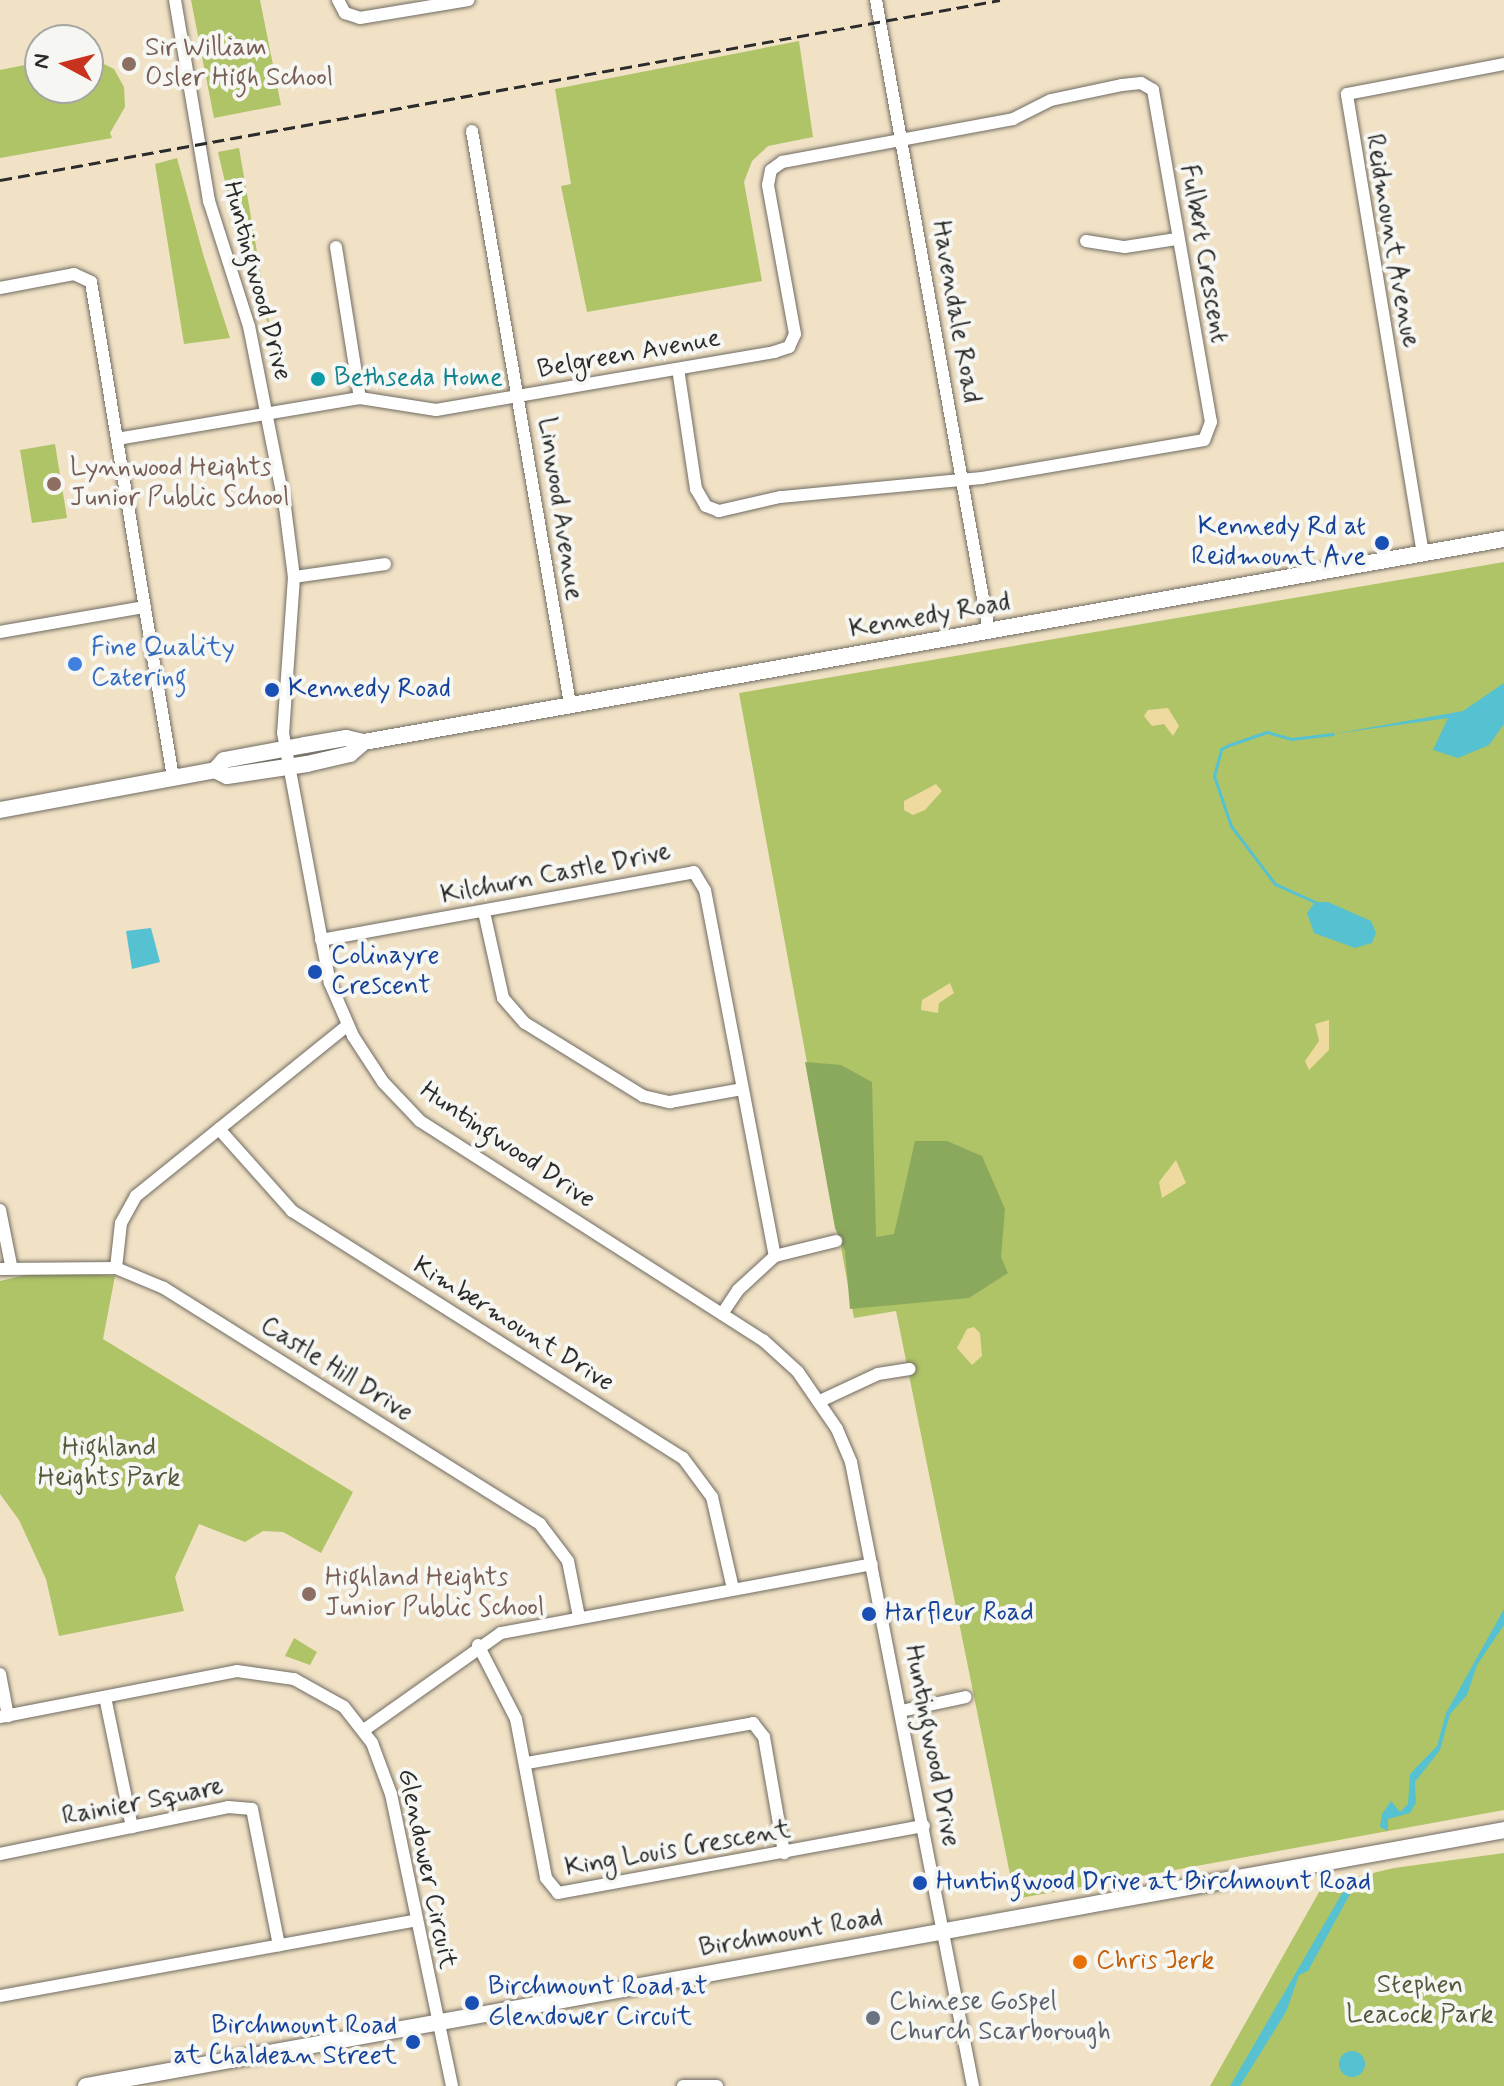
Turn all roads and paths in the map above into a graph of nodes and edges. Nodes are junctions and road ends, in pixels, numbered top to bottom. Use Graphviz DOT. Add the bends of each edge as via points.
graph roads {
  1 [pos="175,0"];
  2 [pos="338,0"];
  3 [pos="469,0"];
  4 [pos="876,0"];
  5 [pos="1504,64"];
  6 [pos="472,131"];
  7 [pos="902,139"];
  8 [pos="1176,239"];
  9 [pos="1086,241"];
  10 [pos="336,247"];
  11 [pos="0,288"];
  12 [pos="678,369"];
  13 [pos="518,397"];
  14 [pos="360,398"];
  15 [pos="268,413"];
  16 [pos="117,439"];
  17 [pos="963,478"];
  18 [pos="1504,539"];
  19 [pos="1423,554"];
  20 [pos="385,564"];
  21 [pos="294,577"];
  22 [pos="145,607"];
  23 [pos="0,632"];
  24 [pos="989,632"];
  25 [pos="570,704"];
  26 [pos="364,742"];
  27 [pos="285,749"];
  28 [pos="288,767"];
  29 [pos="215,770"];
  30 [pos="173,778"];
  31 [pos="0,810"];
  32 [pos="484,912"];
  33 [pos="321,940"];
  34 [pos="348,1025"];
  35 [pos="742,1089"];
  36 [pos="219,1129"];
  37 [pos="0,1210"];
  38 [pos="836,1241"];
  39 [pos="775,1256"];
  40 [pos="6,1267"];
  41 [pos="116,1268"];
  42 [pos="722,1314"];
  43 [pos="910,1369"];
  44 [pos="820,1401"];
  45 [pos="872,1564"];
  46 [pos="733,1589"];
  47 [pos="579,1617"];
  48 [pos="478,1645"];
  49 [pos="0,1674"];
  50 [pos="105,1697"];
  51 [pos="966,1697"];
  52 [pos="901,1711"];
  53 [pos="4,1716"];
  54 [pos="364,1730"];
  55 [pos="527,1763"];
  56 [pos="924,1826"];
  57 [pos="132,1827"];
  58 [pos="1504,1830"];
  59 [pos="784,1853"];
  60 [pos="0,1854"];
  61 [pos="414,1921"];
  62 [pos="945,1931"];
  63 [pos="279,1945"];
  64 [pos="0,1996"];
  65 [pos="436,2025"];
  66 [pos="86,2086"];
  67 [pos="452,2086"];
  68 [pos="683,2086"];
  69 [pos="717,2086"];
  70 [pos="973,2086"];
  1 -- 15 [label="street, Huntingwood Drive" via="209,201 249,326"];
  2 -- 3 [label="street" via="345,13 360,18"];
  4 -- 7 [label="street, Havendale Road"];
  5 -- 19 [label="street, Reidmount Avenue" via="1347,94"];
  6 -- 13 [label="street, Linwood Avenue"];
  7 -- 8 [label="street, Fulbert Crescent" via="1013,119 1051,100 1147,84 1157,103"];
  7 -- 12 [label="street, Belgreen Avenue" via="785,161 771,170 768,185 795,328 793,341 774,352"];
  7 -- 17 [label="street, Havendale Road"];
  8 -- 9 [label="street" via="1125,247"];
  8 -- 17 [label="street, Fulbert Crescent" via="1208,406 1208,437"];
  10 -- 14 [label="street"];
  11 -- 16 [label="street" via="74,274 88,277"];
  12 -- 13 [label="street, Belgreen Avenue"];
  12 -- 17 [label="street" via="696,489 713,510 840,489"];
  13 -- 14 [label="street, Belgreen Avenue" via="423,411"];
  13 -- 25 [label="street, Linwood Avenue"];
  14 -- 15 [label="street, Belgreen Avenue"];
  15 -- 16 [label="street, Belgreen Avenue"];
  15 -- 21 [label="street, Huntingwood Drive"];
  16 -- 22 [label="street"];
  17 -- 24 [label="street, Havendale Road"];
  18 -- 19 [label="main road, Kennedy Road"];
  19 -- 24 [label="main road, Kennedy Road"];
  20 -- 21 [label="street"];
  21 -- 27 [label="street, Huntingwood Drive"];
  22 -- 23 [label="street"];
  22 -- 30 [label="street"];
  24 -- 25 [label="main road, Kennedy Road"];
  25 -- 26 [label="main road, Kennedy Road"];
  26 -- 27 [label="main road, Kennedy Road" via="346,738"];
  26 -- 28 [label="main road, Kennedy Road" via="350,754"];
  27 -- 28 [label="street, Huntingwood Drive"];
  27 -- 29 [label="main road, Kennedy Road" via="224,760"];
  28 -- 29 [label="main road, Kennedy Road" via="227,776"];
  28 -- 33 [label="street, Huntingwood Drive"];
  29 -- 30 [label="main road, Kennedy Road"];
  30 -- 31 [label="main road, Kennedy Road"];
  32 -- 33 [label="street, Kilchurn Castle Drive"];
  32 -- 35 [label="street" via="503,998 525,1023 643,1096 670,1102"];
  32 -- 35 [label="street, Kilchurn Castle Drive" via="694,872 705,890"];
  33 -- 34 [label="street, Huntingwood Drive" via="330,983"];
  34 -- 36 [label="street"];
  34 -- 42 [label="street, Huntingwood Drive" via="383,1082 420,1121"];
  35 -- 39 [label="street, Kilchurn Castle Drive"];
  36 -- 41 [label="street" via="136,1196 121,1223"];
  36 -- 46 [label="street, Kimbermount Drive" via="292,1211 683,1458 712,1497"];
  37 -- 40 [label="street"];
  38 -- 39 [label="street"];
  39 -- 42 [label="street" via="738,1290"];
  40 -- 41 [label="street, Castle Hill Drive"];
  41 -- 47 [label="street, Castle Hill Drive" via="156,1283 540,1524 568,1561"];
  42 -- 44 [label="street, Huntingwood Drive" via="763,1340"];
  43 -- 44 [label="street" via="878,1374"];
  44 -- 45 [label="street, Huntingwood Drive" via="851,1462"];
  45 -- 46 [label="street"];
  45 -- 52 [label="street, Huntingwood Drive"];
  46 -- 47 [label="street"];
  47 -- 48 [label="street" via="514,1629"];
  48 -- 54 [label="street"];
  48 -- 55 [label="street, King Louis Crescent" via="516,1719"];
  49 -- 53 [label="street"];
  50 -- 53 [label="street, Glendower Circuit"];
  50 -- 54 [label="street, Glendower Circuit" via="210,1675 264,1672 315,1688 344,1707"];
  50 -- 57 [label="street"];
  51 -- 52 [label="street"];
  52 -- 56 [label="street, Huntingwood Drive"];
  54 -- 61 [label="street, Glendower Circuit" via="391,1794"];
  55 -- 59 [label="street" via="753,1723 764,1737"];
  55 -- 59 [label="street, King Louis Crescent" via="546,1878 562,1895"];
  56 -- 59 [label="street, King Louis Crescent"];
  56 -- 62 [label="street, Huntingwood Drive"];
  57 -- 60 [label="street, Rainier Square"];
  57 -- 63 [label="street, Rainier Square" via="237,1805 252,1809"];
  58 -- 62 [label="main road, Birchmount Road"];
  61 -- 63 [label="street"];
  61 -- 65 [label="street, Glendower Circuit"];
  62 -- 65 [label="main road, Birchmount Road"];
  62 -- 70 [label="street, Huntingwood Drive"];
  63 -- 64 [label="street"];
  65 -- 66 [label="main road, Birchmount Road"];
  65 -- 67 [label="street, Glendower Circuit"];
  68 -- 69 [label="street"];
}
